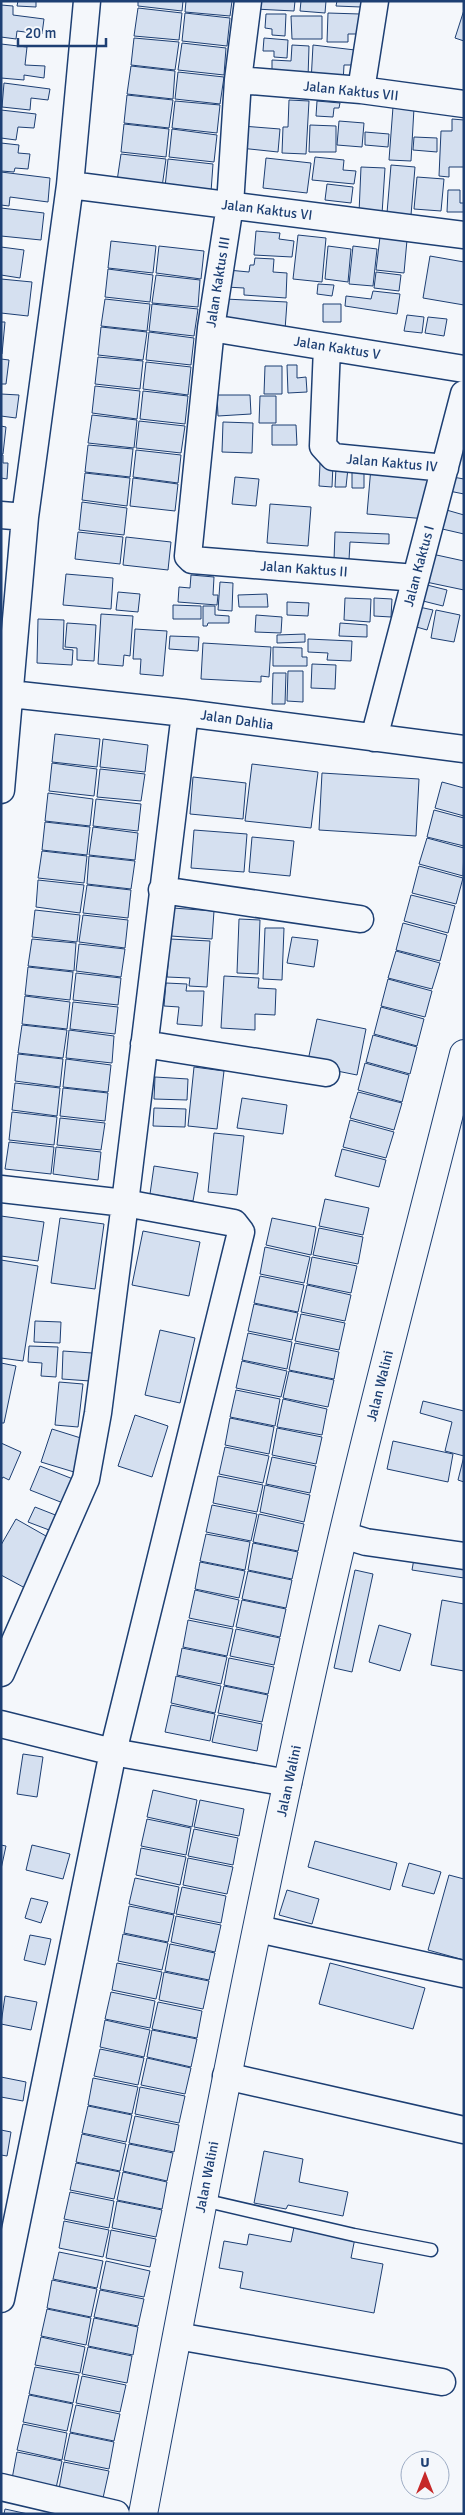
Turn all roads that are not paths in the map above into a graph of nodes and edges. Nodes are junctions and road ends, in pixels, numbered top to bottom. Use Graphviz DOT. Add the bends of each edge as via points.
graph roads {
  1 [pos="88,1"];
  2 [pos="248,1"];
  3 [pos="375,1"];
  4 [pos="238,80"];
  5 [pos="360,90"];
  6 [pos="464,104"];
  7 [pos="70,185"];
  8 [pos="230,206"];
  9 [pos="464,235"];
  10 [pos="211,328"];
  11 [pos="327,347"];
  12 [pos="464,369"];
  13 [pos="464,394"];
  14 [pos="445,468"];
  15 [pos="13,516"];
  16 [pos="192,560"];
  17 [pos="416,578"];
  18 [pos="6,694"];
  19 [pos="185,713"];
  20 [pos="374,738"];
  21 [pos="464,749"];
  22 [pos="1,790"];
  23 [pos="162,890"];
  24 [pos="360,919"];
  25 [pos="144,1044"];
  26 [pos="464,1054"];
  27 [pos="326,1073"];
  28 [pos="1,1189"];
  29 [pos="126,1203"];
  30 [pos="343,1535"];
  31 [pos="464,1556"];
  32 [pos="1,1673"];
  33 [pos="1,1724"];
  34 [pos="112,1752"];
  35 [pos="288,1783"];
  36 [pos="258,1930"];
  37 [pos="464,1974"];
  38 [pos="226,2076"];
  39 [pos="464,2130"];
  40 [pos="203,2200"];
  41 [pos="431,2250"];
  42 [pos="1,2299"];
  43 [pos="177,2336"];
  44 [pos="442,2382"];
  45 [pos="1,2487"];
  46 [pos="116,2514"];
  47 [pos="144,2514"];
  1 -- 7 [label="street"];
  2 -- 4 [label="street, Jalan Kaktus III"];
  3 -- 5 [label="street"];
  4 -- 5 [label="street, Jalan Kaktus VII"];
  4 -- 8 [label="street, Jalan Kaktus III"];
  5 -- 6 [label="street, Jalan Kaktus VII"];
  7 -- 8 [label="street, Jalan Kaktus VI"];
  7 -- 15 [label="street"];
  8 -- 9 [label="street, Jalan Kaktus VI"];
  8 -- 10 [label="street, Jalan Kaktus III"];
  10 -- 11 [label="street, Jalan Kaktus V"];
  10 -- 16 [label="street, Jalan Kaktus III" via="188,552"];
  11 -- 12 [label="street, Jalan Kaktus V"];
  11 -- 14 [label="street, Jalan Kaktus IV" via="323,446 333,457"];
  13 -- 14 [label="street, Jalan Kaktus I"];
  14 -- 17 [label="street, Jalan Kaktus I"];
  15 -- 18 [label="street"];
  16 -- 17 [label="street, Jalan Kaktus II"];
  17 -- 20 [label="street, Jalan Kaktus I"];
  18 -- 19 [label="street, Jalan Dahlia"];
  18 -- 22 [label="street"];
  19 -- 20 [label="street, Jalan Dahlia"];
  19 -- 23 [label="street"];
  20 -- 21 [label="street, Jalan Dahlia"];
  23 -- 24 [label="street"];
  23 -- 25 [label="street"];
  25 -- 27 [label="street"];
  25 -- 29 [label="street"];
  26 -- 30 [label="street, Jalan Walini"];
  28 -- 29 [label="street"];
  29 -- 32 [label="street" via="86,1479"];
  29 -- 34 [label="street" via="234,1223 241,1232"];
  30 -- 31 [label="street" via="366,1542"];
  30 -- 35 [label="street, Jalan Walini"];
  33 -- 34 [label="street"];
  34 -- 35 [label="street"];
  34 -- 42 [label="street"];
  35 -- 36 [label="street, Jalan Walini"];
  36 -- 37 [label="street"];
  36 -- 38 [label="street, Jalan Walini"];
  38 -- 39 [label="street"];
  38 -- 40 [label="street, Jalan Walini"];
  40 -- 41 [label="lane"];
  40 -- 43 [label="street, Jalan Walini"];
  43 -- 44 [label="street"];
  43 -- 47 [label="street, Jalan Walini"];
  45 -- 46 [label="street"];
}
